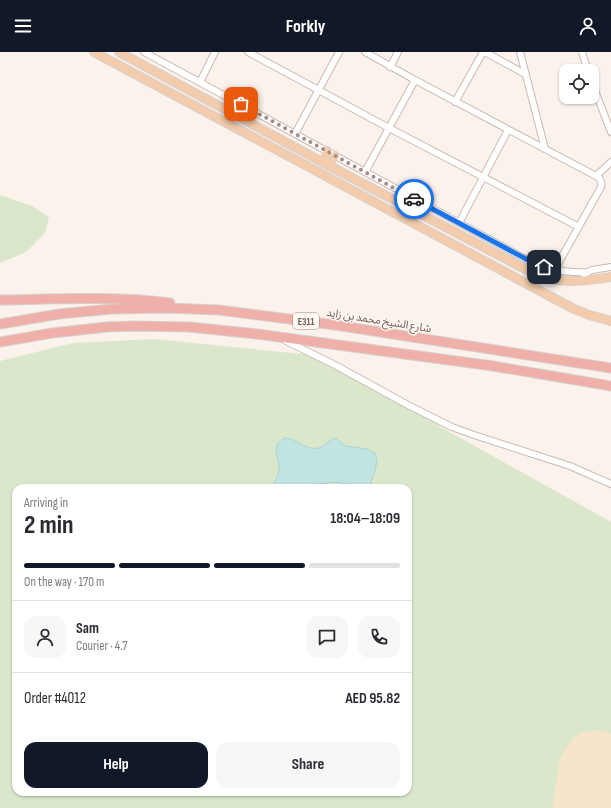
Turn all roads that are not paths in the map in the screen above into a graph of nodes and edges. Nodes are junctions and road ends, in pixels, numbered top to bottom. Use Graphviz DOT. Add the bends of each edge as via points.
graph roads {
  1 [pos="94,52"];
  2 [pos="119,52"];
  3 [pos="144,52"];
  4 [pos="215,52"];
  5 [pos="248,52"];
  6 [pos="339,52"];
  7 [pos="365,52"];
  8 [pos="398,52"];
  9 [pos="484,52"];
  10 [pos="520,52"];
  11 [pos="582,52"];
  12 [pos="586,64"];
  13 [pos="390,67"];
  14 [pos="525,74"];
  15 [pos="415,80"];
  16 [pos="200,82"];
  17 [pos="319,90"];
  18 [pos="599,101"];
  19 [pos="455,102"];
  20 [pos="389,128"];
  21 [pos="508,130"];
  22 [pos="611,132"];
  23 [pos="295,134"];
  24 [pos="545,149"];
  25 [pos="327,151"];
  26 [pos="335,156"];
  27 [pos="611,162"];
  28 [pos="326,164"];
  29 [pos="365,172"];
  30 [pos="596,176"];
  31 [pos="483,177"];
  32 [pos="459,223"];
  33 [pos="579,227"];
  34 [pos="611,268"];
  35 [pos="554,271"];
  36 [pos="587,272"];
  37 [pos="611,277"];
  38 [pos="577,282"];
  39 [pos="0,300"];
  40 [pos="219,310"];
  41 [pos="611,321"];
  42 [pos="0,324"];
  43 [pos="277,337"];
  44 [pos="0,342"];
  45 [pos="611,368"];
  46 [pos="611,386"];
  47 [pos="611,484"];
  1 -- 41 [label="main road" via="572,308"];
  2 -- 28 [label="main road"];
  3 -- 16 [label="street"];
  4 -- 16 [label="street"];
  5 -- 17 [label="street"];
  6 -- 17 [label="street"];
  7 -- 13 [label="street"];
  8 -- 13 [label="street"];
  9 -- 14 [label="street"];
  9 -- 19 [label="street"];
  10 -- 14 [label="street"];
  11 -- 12 [label="street"];
  13 -- 15 [label="street"];
  14 -- 24 [label="street"];
  15 -- 19 [label="street"];
  15 -- 20 [label="street"];
  16 -- 23 [label="street"];
  17 -- 20 [label="street"];
  17 -- 23 [label="street"];
  18 -- 22 [label="street"];
  19 -- 21 [label="street"];
  20 -- 29 [label="street"];
  20 -- 31 [label="street"];
  21 -- 24 [label="street"];
  21 -- 31 [label="street"];
  23 -- 25 [label="street"];
  24 -- 30 [label="street"];
  25 -- 26 [label="street"];
  25 -- 28 [label="main road"];
  26 -- 28 [label="main road"];
  26 -- 29 [label="street"];
  27 -- 30 [label="street"];
  28 -- 38 [label="main road" via="534,274"];
  29 -- 32 [label="street"];
  30 -- 33 [label="street" via="602,182 601,187"];
  31 -- 32 [label="street"];
  31 -- 33 [label="street"];
  32 -- 35 [label="street" via="533,263"];
  33 -- 35 [label="street"];
  34 -- 36 [label="street"];
  35 -- 36 [label="street"];
  36 -- 38 [label="street"];
  37 -- 38 [label="main road"];
  39 -- 40 [label="highway" via="128,299"];
  40 -- 42 [label="highway, شارع الشيخ محمد بن زايد / E311" via="112,309 59,314"];
  40 -- 45 [label="highway, شارع الشيخ محمد بن زايد / E311" via="335,325"];
  43 -- 44 [label="highway, E311" via="237,331 134,326 66,331"];
  43 -- 46 [label="highway, E311" via="493,366"];
  43 -- 47 [label="street" via="335,364 452,427 570,466"];
}
